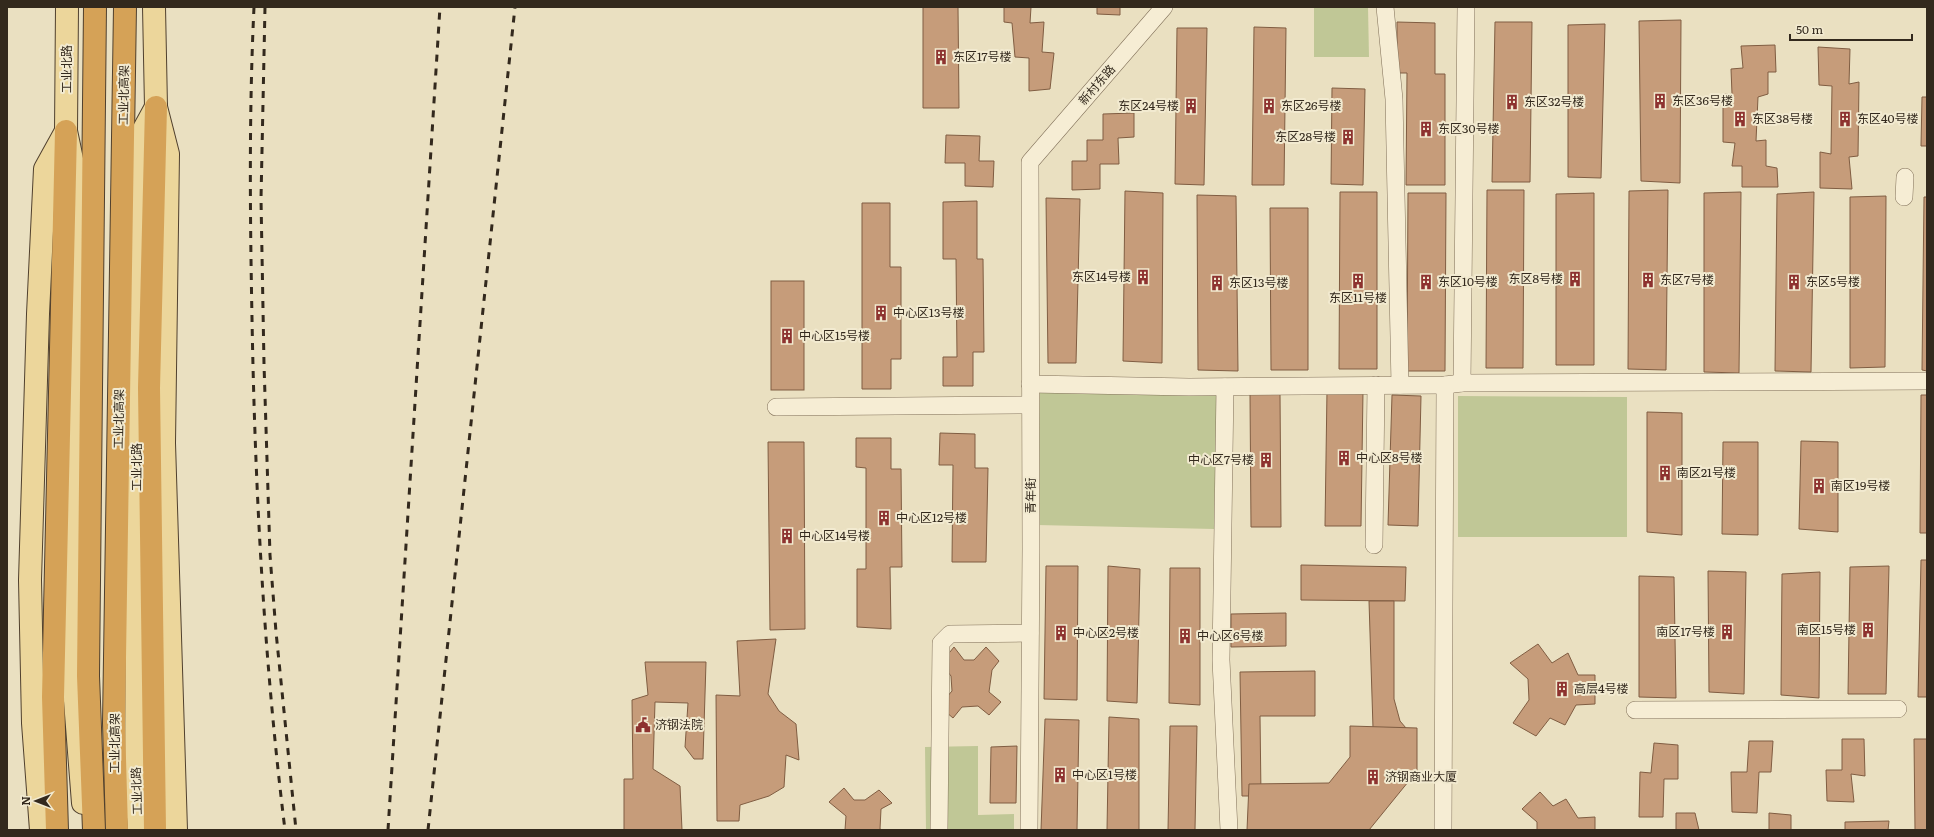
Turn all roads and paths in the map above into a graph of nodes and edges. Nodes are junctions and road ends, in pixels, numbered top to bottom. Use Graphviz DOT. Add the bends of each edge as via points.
graph roads {
  1 [pos="67,7"];
  2 [pos="95,7"];
  3 [pos="125,7"];
  4 [pos="154,7"];
  5 [pos="1164,7"];
  6 [pos="1385,7"];
  7 [pos="1466,7"];
  8 [pos="156,107"];
  9 [pos="66,131"];
  10 [pos="1030,162"];
  11 [pos="1905,177"];
  12 [pos="1904,197"];
  13 [pos="1927,381"];
  14 [pos="1462,383"];
  15 [pos="1030,384"];
  16 [pos="1376,385"];
  17 [pos="1400,385"];
  18 [pos="1445,385"];
  19 [pos="1225,386"];
  20 [pos="1030,405"];
  21 [pos="776,407"];
  22 [pos="1374,545"];
  23 [pos="1030,633"];
  24 [pos="1635,710"];
  25 [pos="1898,710"];
  26 [pos="42,830"];
  27 [pos="57,830"];
  28 [pos="85,830"];
  29 [pos="94,830"];
  30 [pos="117,830"];
  31 [pos="139,830"];
  32 [pos="155,830"];
  33 [pos="176,830"];
  34 [pos="939,830"];
  35 [pos="1029,830"];
  36 [pos="1229,830"];
  37 [pos="1443,830"];
  1 -- 9 [label="main road, 工业北路"];
  2 -- 29 [label="highway, 工业北高架" via="88,676"];
  3 -- 30 [label="highway, 工业北高架" via="114,723"];
  4 -- 8 [label="main road, 工业北路"];
  5 -- 10 [label="street, 新村东路"];
  6 -- 17 [label="street" via="1394,99"];
  7 -- 14 [label="street"];
  8 -- 31 [label="main road, 工业北路" via="144,129 138,224 136,791"];
  8 -- 32 [label="highway" via="149,388"];
  8 -- 33 [label="main road, 工业北路" via="168,154 164,443"];
  9 -- 26 [label="main road, 工业北路" via="45,169 38,314 30,580 33,723"];
  9 -- 27 [label="highway" via="52,697"];
  9 -- 28 [label="main road, 工业北路" via="78,188 73,674"];
  10 -- 15 [label="street, 青年街"];
  11 -- 12 [label="street"];
  13 -- 14 [label="street"];
  14 -- 18 [label="street"];
  15 -- 19 [label="street"];
  15 -- 20 [label="street, 青年街"];
  16 -- 17 [label="street"];
  16 -- 19 [label="street"];
  16 -- 22 [label="street"];
  17 -- 18 [label="street"];
  18 -- 37 [label="street"];
  19 -- 36 [label="street" via="1221,660"];
  20 -- 21 [label="street"];
  20 -- 23 [label="street, 青年街"];
  23 -- 34 [label="street" via="950,634 941,643"];
  23 -- 35 [label="street, 青年街"];
  24 -- 25 [label="street"];
}
